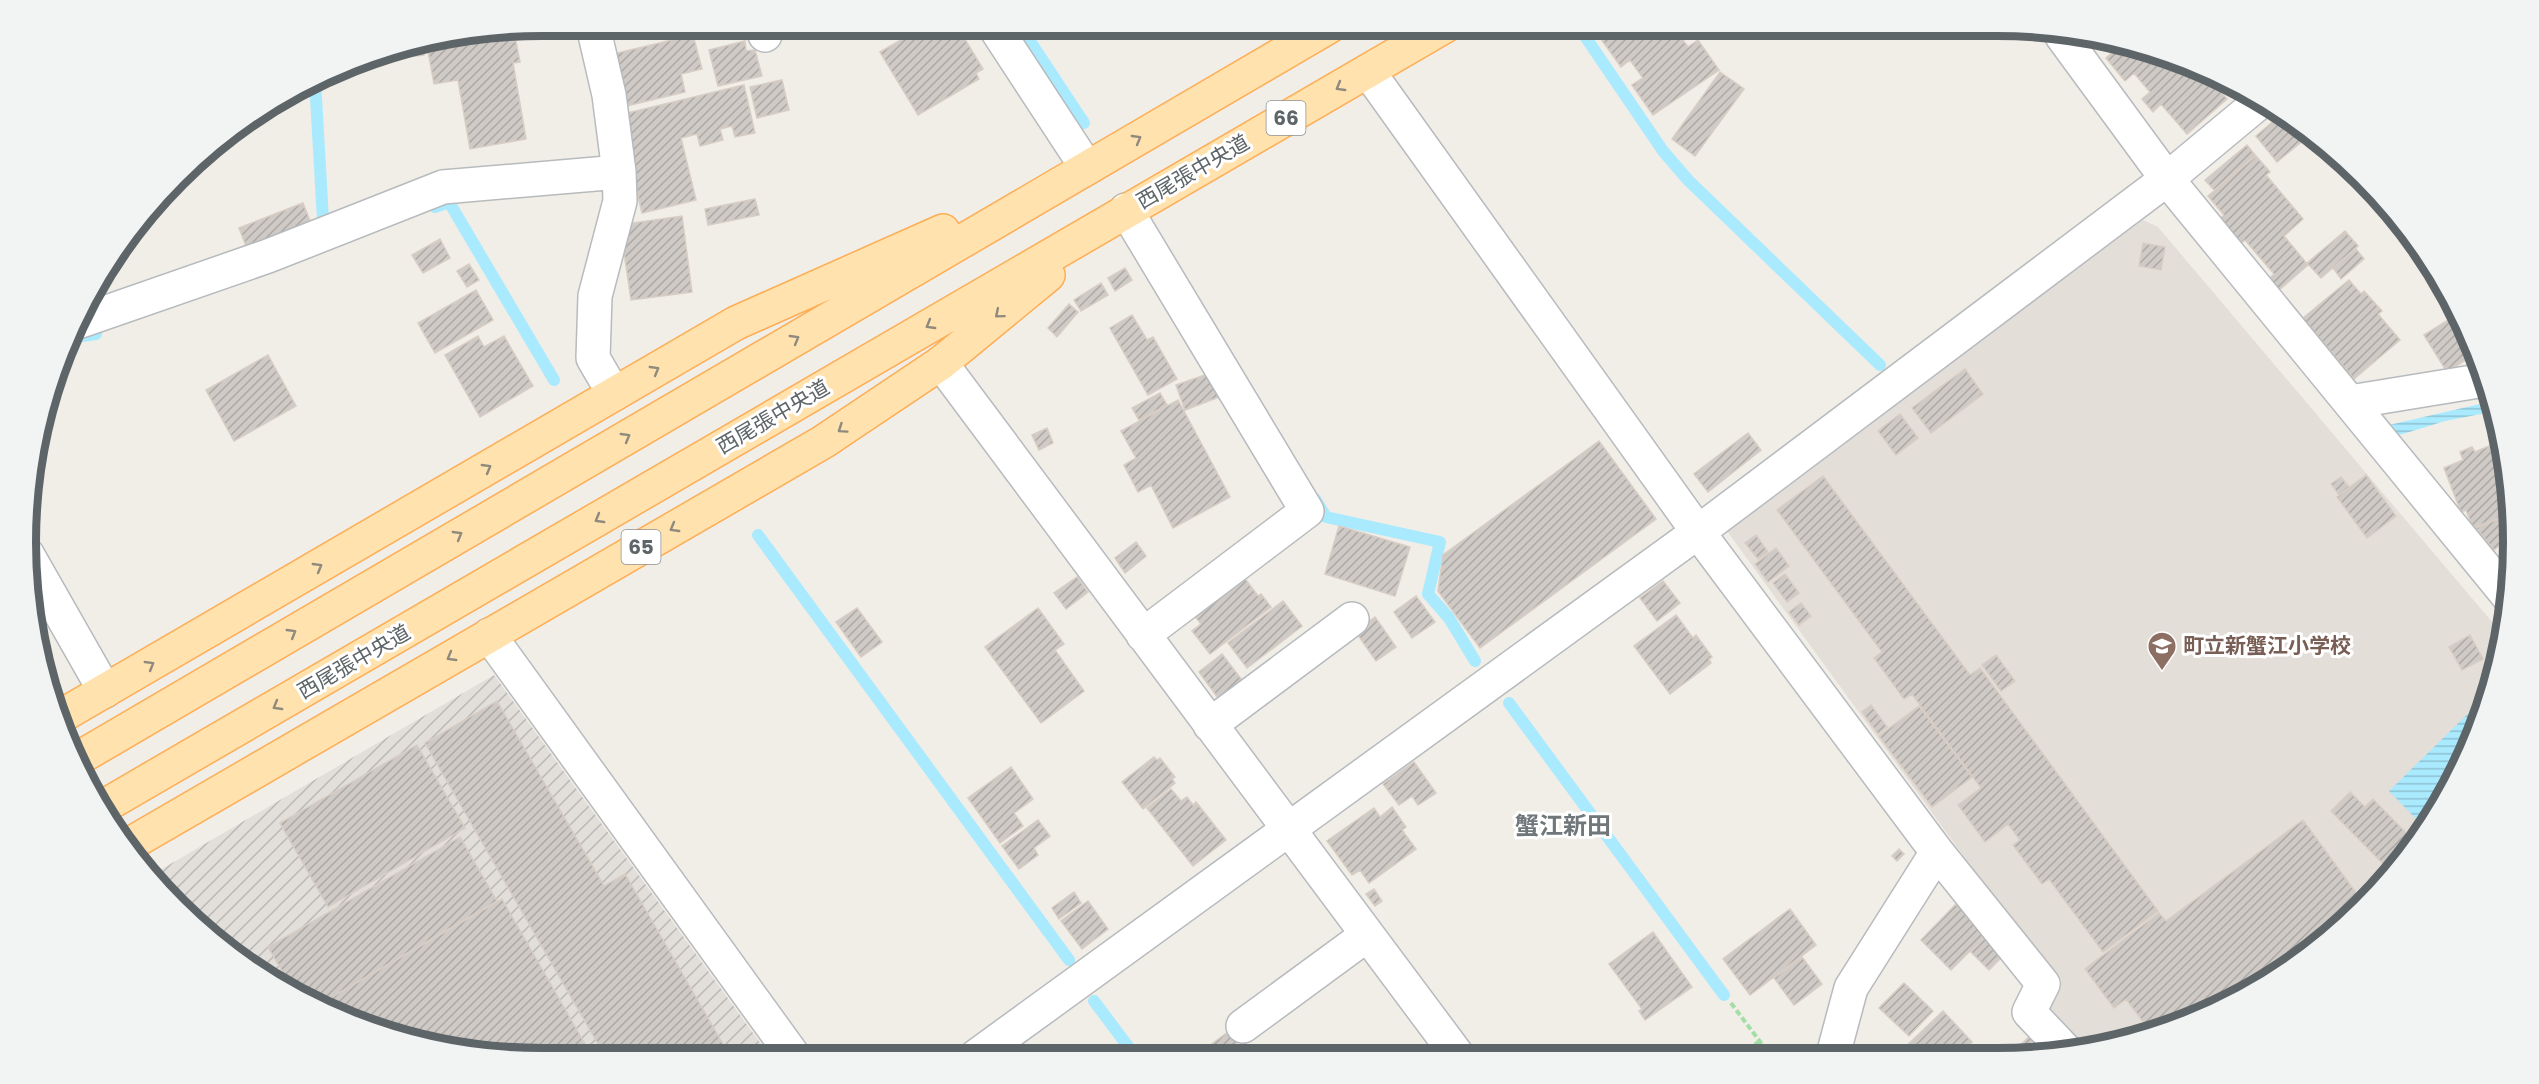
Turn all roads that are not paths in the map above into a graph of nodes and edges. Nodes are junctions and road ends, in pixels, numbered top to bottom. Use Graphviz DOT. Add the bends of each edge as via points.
graph roads {
  1 [pos="595,36"];
  2 [pos="1001,36"];
  3 [pos="1313,36"];
  4 [pos="1429,36"];
  5 [pos="2065,40"];
  6 [pos="1368,71"];
  7 [pos="2254,107"];
  8 [pos="1087,168"];
  9 [pos="620,172"];
  10 [pos="2167,179"];
  11 [pos="1126,210"];
  12 [pos="92,311"];
  13 [pos="941,363"];
  14 [pos="2477,381"];
  15 [pos="614,394"];
  16 [pos="2350,402"];
  17 [pos="1698,532"];
  18 [pos="37,571"];
  19 [pos="2501,586"];
  20 [pos="1352,619"];
  21 [pos="489,635"];
  22 [pos="1143,635"];
  23 [pos="105,691"];
  24 [pos="66,713"];
  25 [pos="1210,725"];
  26 [pos="83,755"];
  27 [pos="109,803"];
  28 [pos="1288,830"];
  29 [pos="135,841"];
  30 [pos="1937,852"];
  31 [pos="1367,935"];
  32 [pos="1243,1026"];
  33 [pos="2060,1044"];
  34 [pos="788,1048"];
  35 [pos="987,1048"];
  36 [pos="1452,1048"];
  37 [pos="1835,1048"];
  1 -- 9 [label="street"];
  2 -- 8 [label="street"];
  8 -- 3 [label="main road, one-way"];
  4 -- 6 [label="main road, 西尾張中央道 / 66"];
  5 -- 10 [label="street"];
  6 -- 11 [label="main road, 西尾張中央道 / 66, one-way"];
  6 -- 17 [label="street"];
  7 -- 10 [label="street"];
  15 -- 8 [label="main road, one-way" via="736,322"];
  26 -- 8 [label="main road, one-way"];
  9 -- 12 [label="street" via="443,188 268,256"];
  9 -- 15 [label="street" via="620,201 595,296 593,358"];
  10 -- 16 [label="street"];
  10 -- 17 [label="street"];
  11 -- 13 [label="main road, 65, one-way"];
  11 -- 22 [label="street" via="1307,511"];
  11 -- 27 [label="main road, 西尾張中央道 / 65, one-way"];
  13 -- 21 [label="main road, 65, one-way" via="823,442"];
  13 -- 22 [label="street"];
  14 -- 16 [label="street"];
  23 -- 15 [label="main road, one-way"];
  16 -- 19 [label="street"];
  17 -- 28 [label="street"];
  17 -- 30 [label="street"];
  18 -- 23 [label="street"];
  20 -- 25 [label="street"];
  21 -- 29 [label="main road, 65, one-way"];
  21 -- 34 [label="street"];
  22 -- 25 [label="street"];
  23 -- 24 [label="main road"];
  25 -- 28 [label="street"];
  28 -- 31 [label="street"];
  28 -- 35 [label="street"];
  30 -- 33 [label="street" via="2043,984 2029,1012"];
  30 -- 37 [label="street" via="1851,988"];
  31 -- 32 [label="street"];
  31 -- 36 [label="street"];
}
